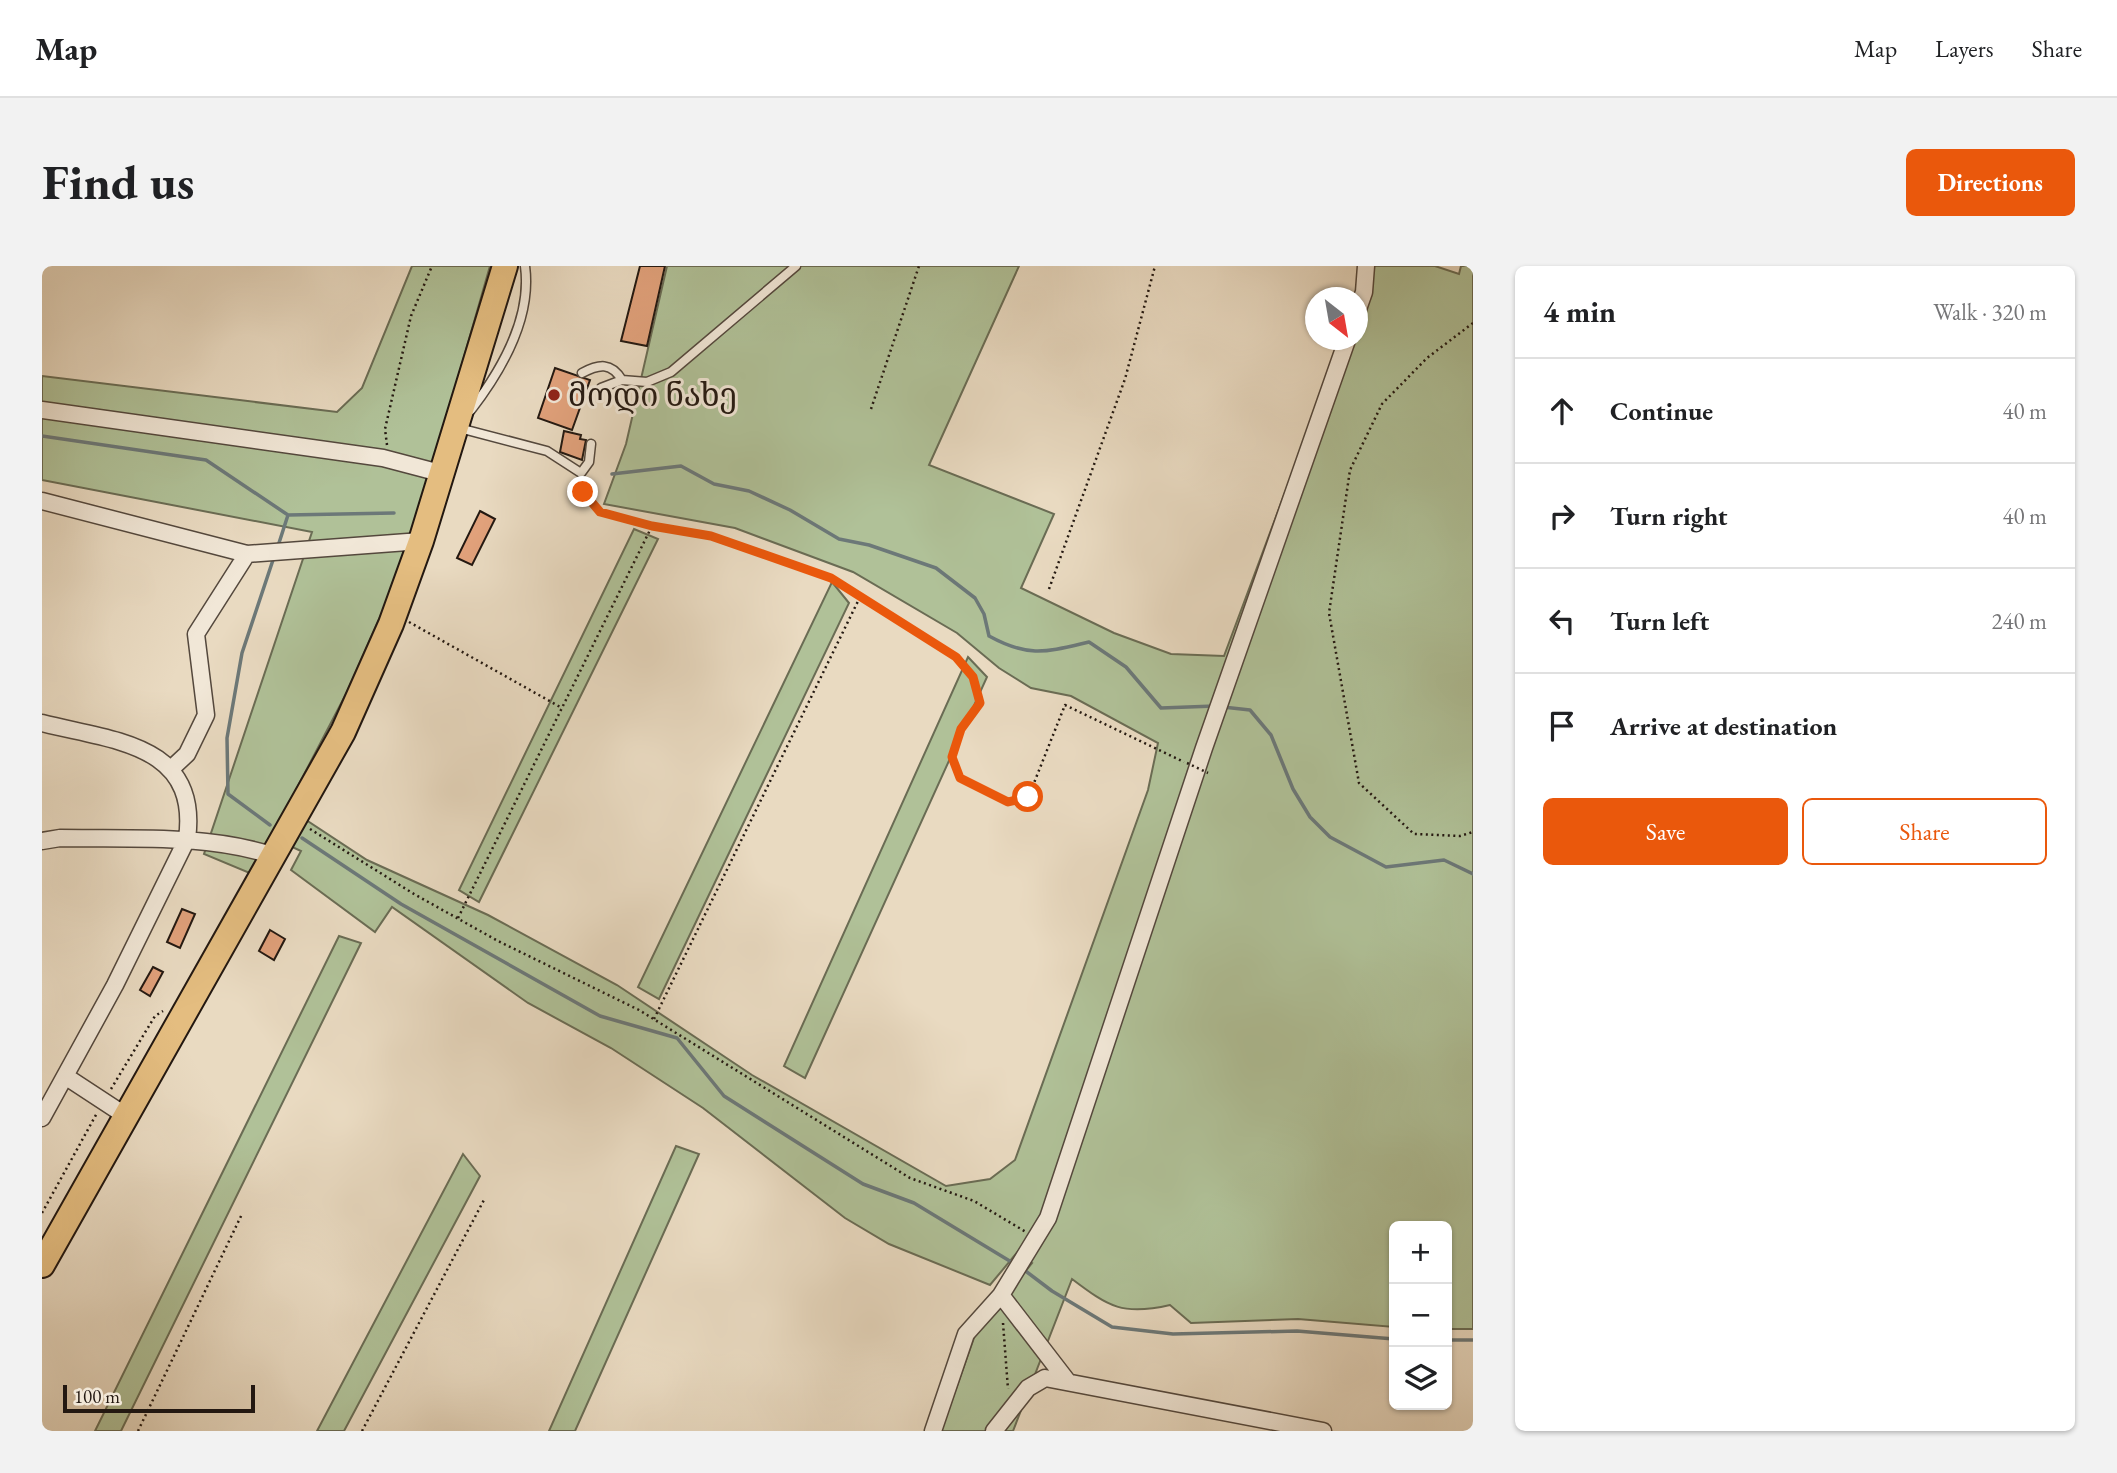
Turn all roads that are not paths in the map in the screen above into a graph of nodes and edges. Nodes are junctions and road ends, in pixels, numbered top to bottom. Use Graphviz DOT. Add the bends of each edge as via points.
graph roads {
  1 [pos="505,266"];
  2 [pos="525,266"];
  3 [pos="796,266"];
  4 [pos="1366,266"];
  5 [pos="1364,287"];
  6 [pos="1344,350"];
  7 [pos="582,373"];
  8 [pos="622,380"];
  9 [pos="601,388"];
  10 [pos="42,410"];
  11 [pos="455,427"];
  12 [pos="591,444"];
  13 [pos="440,473"];
  14 [pos="42,501"];
  15 [pos="421,541"];
  16 [pos="247,554"];
  17 [pos="42,723"];
  18 [pos="172,768"];
  19 [pos="187,839"];
  20 [pos="42,841"];
  21 [pos="275,856"];
  22 [pos="65,1076"];
  23 [pos="126,1116"];
  24 [pos="42,1118"];
  25 [pos="42,1265"];
  26 [pos="1002,1295"];
  27 [pos="1068,1382"];
  28 [pos="933,1431"];
  29 [pos="994,1431"];
  30 [pos="1323,1431"];
  1 -- 11 [label="highway"];
  2 -- 11 [label="lane" via="526,298 517,329 472,408"];
  3 -- 8 [label="lane" via="671,372 648,382"];
  4 -- 5 [label="street"];
  6 -- 26 [label="street" via="1204,748 1048,1218"];
  7 -- 8 [label="lane" via="605,365"];
  8 -- 9 [label="lane"];
  10 -- 13 [label="street" via="388,459"];
  11 -- 12 [label="lane" via="547,451 582,473"];
  11 -- 13 [label="highway"];
  13 -- 15 [label="highway"];
  14 -- 16 [label="street"];
  15 -- 16 [label="street"];
  15 -- 21 [label="highway" via="343,732"];
  16 -- 18 [label="street" via="196,634 206,715 187,754"];
  17 -- 18 [label="street" via="143,750"];
  18 -- 19 [label="street" via="188,799"];
  19 -- 20 [label="street"];
  19 -- 21 [label="street" via="244,846"];
  19 -- 22 [label="street"];
  21 -- 23 [label="highway"];
  22 -- 23 [label="street"];
  22 -- 24 [label="street"];
  23 -- 25 [label="highway"];
  26 -- 27 [label="street"];
  26 -- 28 [label="street" via="967,1334"];
  27 -- 29 [label="street" via="1045,1378 1028,1388"];
  27 -- 30 [label="street"];
}
